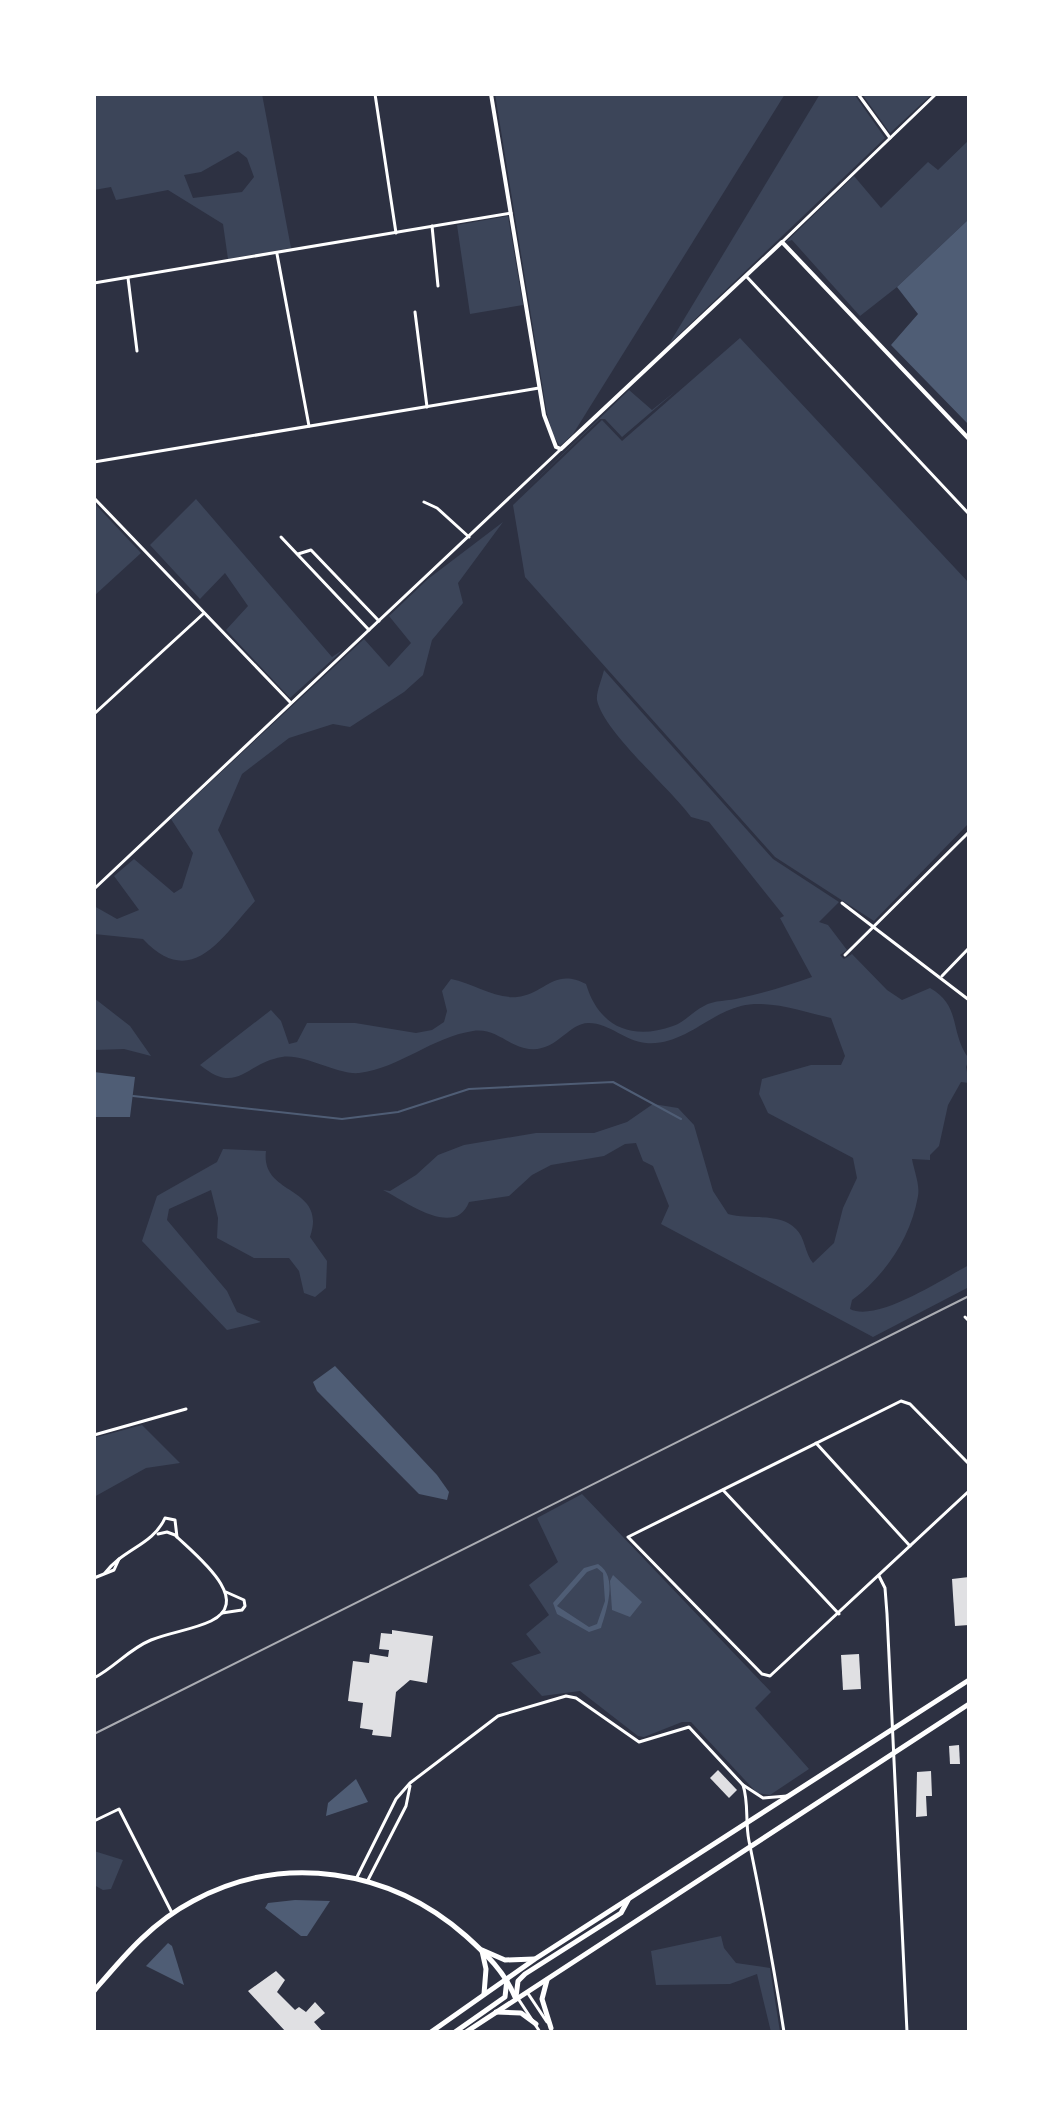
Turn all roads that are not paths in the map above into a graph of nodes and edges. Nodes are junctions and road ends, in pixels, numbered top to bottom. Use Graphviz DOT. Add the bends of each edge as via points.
graph roads {
  1 [pos="375,94"];
  2 [pos="491,94"];
  3 [pos="858,94"];
  4 [pos="936,94"];
  5 [pos="890,138"];
  6 [pos="511,213"];
  7 [pos="432,226"];
  8 [pos="396,233"];
  9 [pos="782,242"];
  10 [pos="277,254"];
  11 [pos="746,276"];
  12 [pos="128,278"];
  13 [pos="94,283"];
  14 [pos="438,286"];
  15 [pos="415,312"];
  16 [pos="137,351"];
  17 [pos="539,388"];
  18 [pos="427,407"];
  19 [pos="309,426"];
  20 [pos="969,439"];
  21 [pos="561,449"];
  22 [pos="94,462"];
  23 [pos="94,498"];
  24 [pos="424,502"];
  25 [pos="969,514"];
  26 [pos="281,537"];
  27 [pos="469,537"];
  28 [pos="298,554"];
  29 [pos="204,613"];
  30 [pos="379,621"];
  31 [pos="369,630"];
  32 [pos="290,702"];
  33 [pos="94,714"];
  34 [pos="969,832"];
  35 [pos="94,889"];
  36 [pos="842,903"];
  37 [pos="876,927"];
  38 [pos="969,948"];
  39 [pos="845,955"];
  40 [pos="942,976"];
  41 [pos="969,1000"];
  42 [pos="965,1317"];
  43 [pos="969,1321"];
  44 [pos="186,1409"];
  45 [pos="94,1435"];
  46 [pos="816,1443"];
  47 [pos="969,1464"];
  48 [pos="723,1490"];
  49 [pos="969,1491"];
  50 [pos="158,1534"];
  51 [pos="177,1537"];
  52 [pos="910,1546"];
  53 [pos="879,1576"];
  54 [pos="94,1578"];
  55 [pos="226,1592"];
  56 [pos="222,1613"];
  57 [pos="839,1614"];
  58 [pos="94,1678"];
  59 [pos="966,1682"];
  60 [pos="969,1693"];
  61 [pos="969,1704"];
  62 [pos="892,1731"];
  63 [pos="892,1752"];
  64 [pos="410,1783"];
  65 [pos="743,1785"];
  66 [pos="793,1794"];
  67 [pos="94,1821"];
  68 [pos="746,1826"];
  69 [pos="749,1844"];
  70 [pos="357,1877"];
  71 [pos="368,1880"];
  72 [pos="628,1899"];
  73 [pos="172,1913"];
  74 [pos="481,1949"];
  75 [pos="535,1959"];
  76 [pos="550,1976"];
  77 [pos="507,1978"];
  78 [pos="94,1991"];
  79 [pos="526,1991"];
  80 [pos="484,1994"];
  81 [pos="516,1998"];
  82 [pos="495,2012"];
  83 [pos="536,2024"];
  84 [pos="552,2030"];
  85 [pos="431,2032"];
  86 [pos="455,2032"];
  87 [pos="466,2032"];
  88 [pos="540,2032"];
  89 [pos="784,2032"];
  90 [pos="907,2032"];
  1 -- 8 [label="street"];
  2 -- 6 [label="street"];
  3 -- 5 [label="street"];
  4 -- 5 [label="street"];
  5 -- 9 [label="street"];
  6 -- 7 [label="street"];
  6 -- 17 [label="street"];
  7 -- 8 [label="street"];
  7 -- 14 [label="street"];
  8 -- 10 [label="street"];
  9 -- 11 [label="street"];
  9 -- 20 [label="street"];
  10 -- 12 [label="street"];
  10 -- 19 [label="street"];
  11 -- 21 [label="street"];
  11 -- 25 [label="street"];
  12 -- 13 [label="street"];
  12 -- 16 [label="street"];
  15 -- 18 [label="street"];
  17 -- 18 [label="street"];
  17 -- 21 [label="street" via="550,436"];
  18 -- 19 [label="street"];
  19 -- 22 [label="street"];
  21 -- 27 [label="street"];
  23 -- 29 [label="street"];
  24 -- 27 [label="street"];
  26 -- 28 [label="street"];
  27 -- 30 [label="street"];
  28 -- 30 [label="street" via="311,550"];
  28 -- 31 [label="street"];
  29 -- 32 [label="street"];
  29 -- 33 [label="street"];
  30 -- 31 [label="street"];
  31 -- 32 [label="street"];
  32 -- 35 [label="street"];
  34 -- 37 [label="street"];
  36 -- 37 [label="street"];
  37 -- 39 [label="street"];
  37 -- 40 [label="street"];
  38 -- 40 [label="street"];
  40 -- 41 [label="street"];
  42 -- 43 [label="street"];
  44 -- 45 [label="street"];
  46 -- 47 [label="street" via="905,1401"];
  46 -- 48 [label="street"];
  46 -- 52 [label="street"];
  48 -- 57 [label="street"];
  48 -- 57 [label="street" via="628,1537 766,1676 776,1674"];
  49 -- 52 [label="street"];
  50 -- 51 [label="street"];
  50 -- 51 [label="street" via="163,1520 171,1517"];
  50 -- 54 [label="street"];
  51 -- 55 [label="street"];
  52 -- 53 [label="street"];
  53 -- 57 [label="street"];
  53 -- 62 [label="street" via="885,1588"];
  55 -- 56 [label="street"];
  55 -- 56 [label="street" via="241,1598 245,1606"];
  56 -- 58 [label="street" via="137,1647"];
  59 -- 60 [label="main road"];
  59 -- 62 [label="main road"];
  61 -- 63 [label="main road"];
  62 -- 63 [label="street"];
  62 -- 66 [label="main road"];
  63 -- 69 [label="main road"];
  63 -- 90 [label="street"];
  64 -- 65 [label="street" via="498,1716 566,1696 639,1742 689,1727"];
  64 -- 70 [label="street" via="396,1799"];
  64 -- 71 [label="street" via="406,1806"];
  65 -- 66 [label="street" via="763,1798"];
  65 -- 68 [label="street"];
  66 -- 68 [label="main road"];
  67 -- 73 [label="street" via="119,1809"];
  68 -- 69 [label="street"];
  68 -- 72 [label="main road"];
  69 -- 76 [label="main road"];
  69 -- 89 [label="street"];
  70 -- 71 [label="main road"];
  70 -- 73 [label="main road" via="260,1877 208,1893"];
  71 -- 74 [label="main road" via="420,1902"];
  72 -- 75 [label="main road"];
  72 -- 81 [label="main road" via="621,1913 525,1974 515,1988"];
  73 -- 78 [label="main road" via="135,1944"];
  74 -- 75 [label="main road" via="505,1960"];
  74 -- 77 [label="main road"];
  74 -- 80 [label="main road"];
  75 -- 77 [label="main road"];
  76 -- 79 [label="main road"];
  76 -- 84 [label="main road" via="542,1999"];
  77 -- 80 [label="main road"];
  77 -- 81 [label="main road"];
  77 -- 86 [label="main road" via="505,1997"];
  79 -- 81 [label="main road"];
  79 -- 84 [label="street"];
  80 -- 85 [label="main road"];
  81 -- 82 [label="main road"];
  81 -- 83 [label="street"];
  82 -- 83 [label="main road" via="513,2011"];
  82 -- 87 [label="main road"];
  83 -- 88 [label="street"];
}
